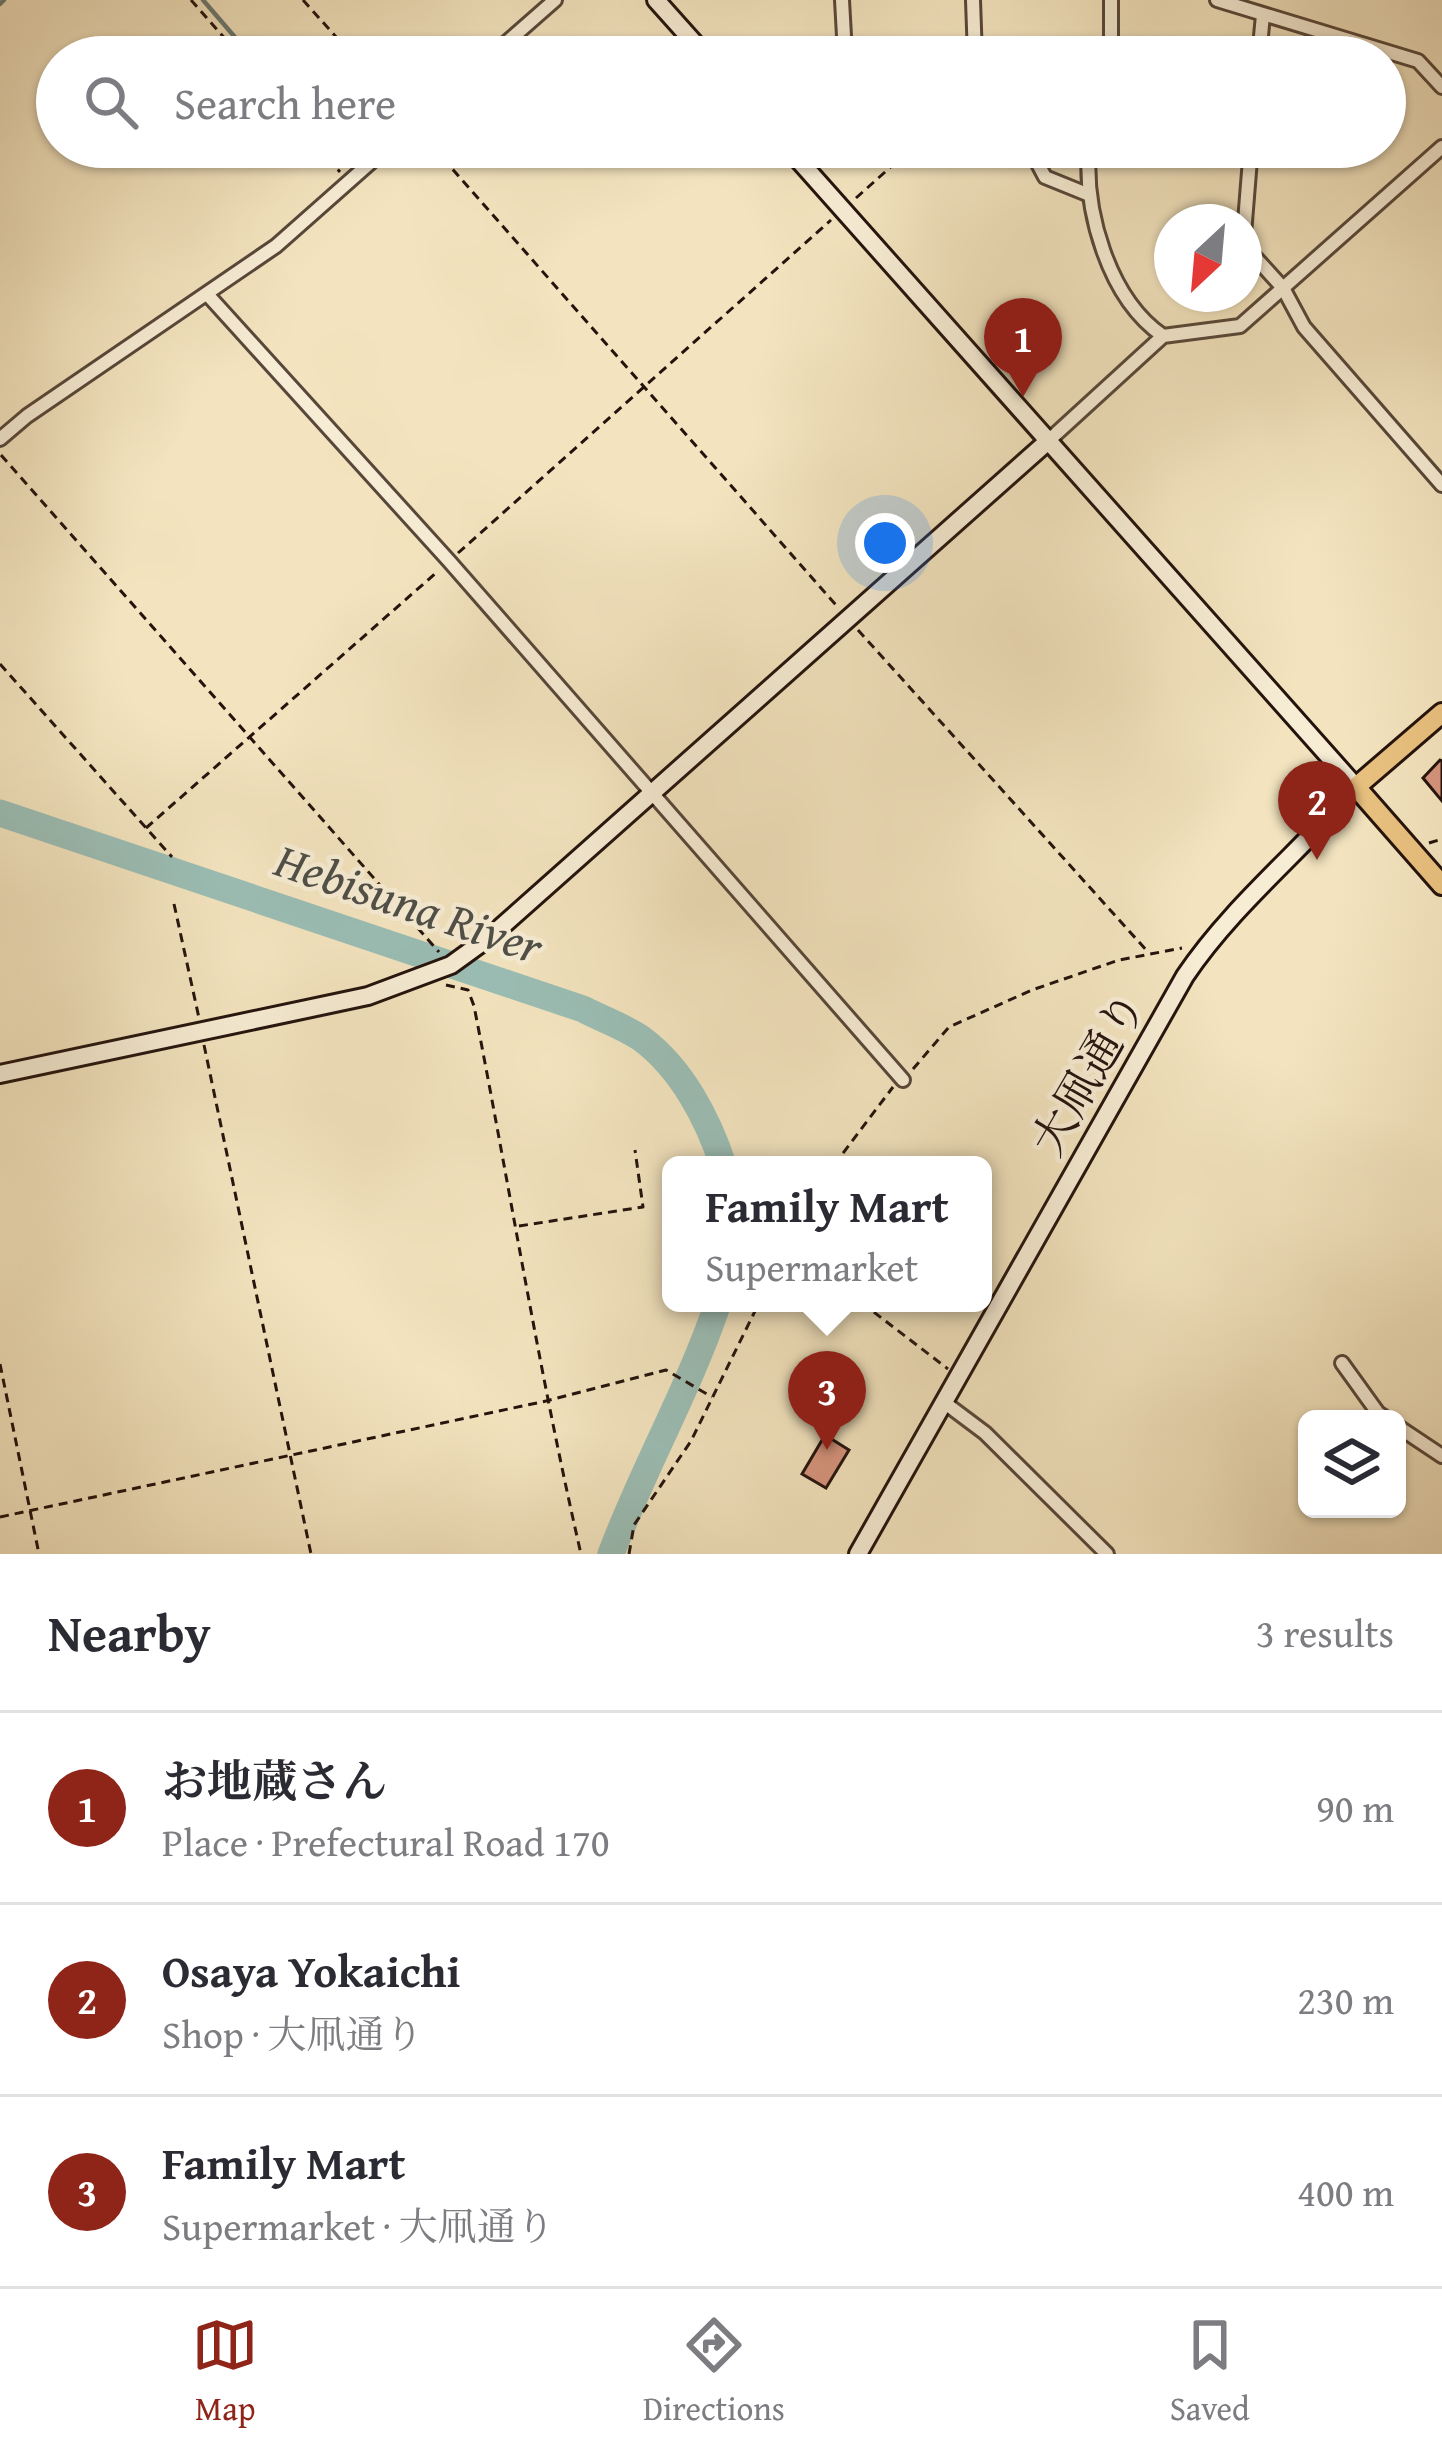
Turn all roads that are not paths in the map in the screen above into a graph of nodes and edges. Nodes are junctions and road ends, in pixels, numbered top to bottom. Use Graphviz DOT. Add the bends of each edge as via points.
graph roads {
  1 [pos="554,0"];
  2 [pos="656,0"];
  3 [pos="842,0"];
  4 [pos="973,0"];
  5 [pos="1111,0"];
  6 [pos="1216,0"];
  7 [pos="1255,8"];
  8 [pos="514,36"];
  9 [pos="688,36"];
  10 [pos="844,36"];
  11 [pos="974,36"];
  12 [pos="1111,36"];
  13 [pos="1341,36"];
  14 [pos="1406,57"];
  15 [pos="1442,88"];
  16 [pos="1442,147"];
  17 [pos="365,168"];
  18 [pos="805,168"];
  19 [pos="1040,168"];
  20 [pos="1088,168"];
  21 [pos="1249,168"];
  22 [pos="1087,194"];
  23 [pos="1246,204"];
  24 [pos="1262,265"];
  25 [pos="1283,288"];
  26 [pos="207,294"];
  27 [pos="1163,336"];
  28 [pos="0,439"];
  29 [pos="1047,442"];
  30 [pos="1442,485"];
  31 [pos="1442,713"];
  32 [pos="1356,787"];
  33 [pos="652,792"];
  34 [pos="1442,885"];
  35 [pos="0,1073"];
  36 [pos="903,1080"];
  37 [pos="1342,1363"];
  38 [pos="945,1402"];
  39 [pos="1376,1410"];
  40 [pos="1406,1432"];
  41 [pos="1442,1456"];
  42 [pos="858,1554"];
  43 [pos="1107,1554"];
  1 -- 8 [label="street"];
  2 -- 9 [label="street"];
  3 -- 10 [label="street"];
  4 -- 11 [label="street"];
  5 -- 12 [label="street"];
  6 -- 7 [label="street"];
  7 -- 13 [label="street"];
  14 -- 15 [label="street"];
  16 -- 25 [label="street"];
  17 -- 26 [label="street"];
  18 -- 29 [label="street"];
  19 -- 22 [label="street"];
  20 -- 22 [label="street"];
  21 -- 23 [label="street"];
  22 -- 27 [label="street" via="1102,249 1144,322"];
  24 -- 25 [label="street"];
  25 -- 27 [label="street" via="1240,326"];
  25 -- 30 [label="street" via="1304,327"];
  26 -- 28 [label="street"];
  26 -- 33 [label="street"];
  27 -- 29 [label="street"];
  29 -- 32 [label="street"];
  29 -- 33 [label="street"];
  31 -- 32 [label="main road"];
  32 -- 34 [label="main road"];
  32 -- 38 [label="street, 大凧通り" via="1201,952"];
  33 -- 35 [label="street" via="451,965 368,996"];
  33 -- 36 [label="street"];
  37 -- 39 [label="street"];
  38 -- 42 [label="street, 大凧通り"];
  38 -- 43 [label="street"];
  40 -- 41 [label="street"];
}
